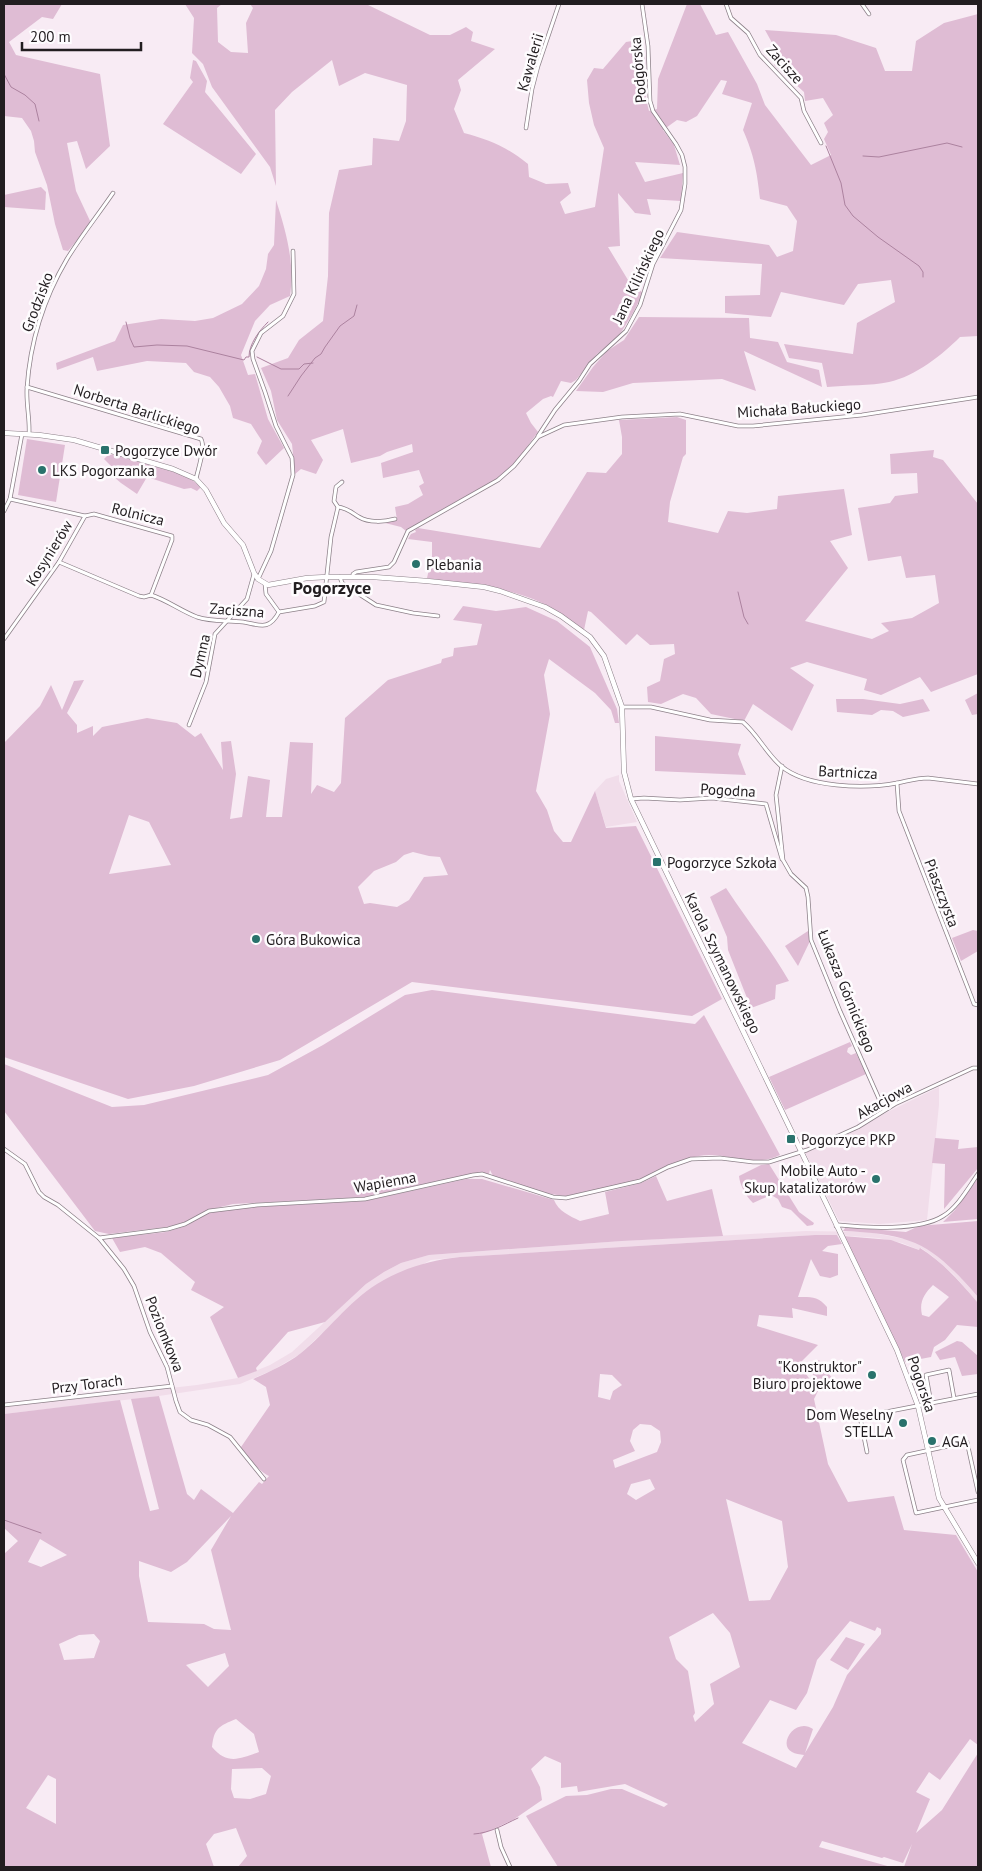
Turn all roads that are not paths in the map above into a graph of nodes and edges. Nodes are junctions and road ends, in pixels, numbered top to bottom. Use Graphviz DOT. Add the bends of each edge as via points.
graph roads {
  1 [pos="559,4"];
  2 [pos="642,4"];
  3 [pos="726,4"];
  4 [pos="862,4"];
  5 [pos="868,14"];
  6 [pos="526,128"];
  7 [pos="821,142"];
  8 [pos="685,184"];
  9 [pos="113,193"];
  10 [pos="293,251"];
  11 [pos="27,387"];
  12 [pos="978,396"];
  13 [pos="4,433"];
  14 [pos="22,433"];
  15 [pos="29,434"];
  16 [pos="538,437"];
  17 [pos="196,479"];
  18 [pos="342,482"];
  19 [pos="10,498"];
  20 [pos="338,507"];
  21 [pos="4,511"];
  22 [pos="85,516"];
  23 [pos="395,519"];
  24 [pos="59,562"];
  25 [pos="254,573"];
  26 [pos="340,577"];
  27 [pos="353,577"];
  28 [pos="327,578"];
  29 [pos="258,579"];
  30 [pos="265,584"];
  31 [pos="151,596"];
  32 [pos="279,612"];
  33 [pos="438,616"];
  34 [pos="226,621"];
  35 [pos="4,639"];
  36 [pos="622,707"];
  37 [pos="189,725"];
  38 [pos="782,766"];
  39 [pos="897,783"];
  40 [pos="978,784"];
  41 [pos="631,799"];
  42 [pos="783,860"];
  43 [pos="978,1005"];
  44 [pos="978,1068"];
  45 [pos="884,1110"];
  46 [pos="4,1149"];
  47 [pos="800,1151"];
  48 [pos="978,1174"];
  49 [pos="836,1226"];
  50 [pos="99,1238"];
  51 [pos="897,1350"];
  52 [pos="172,1386"];
  53 [pos="978,1394"];
  54 [pos="954,1398"];
  55 [pos="931,1403"];
  56 [pos="4,1405"];
  57 [pos="918,1406"];
  58 [pos="928,1451"];
  59 [pos="867,1452"];
  60 [pos="264,1479"];
  61 [pos="978,1492"];
  62 [pos="978,1500"];
  63 [pos="943,1507"];
  64 [pos="978,1563"];
  65 [pos="497,1830"];
  66 [pos="510,1867"];
  1 -- 6 [label="street, Kawalerii" via="536,74"];
  2 -- 8 [label="street, Podgórska" via="648,46 650,101 653,111 682,155"];
  3 -- 7 [label="street, Zacisze" via="731,18 748,33 760,55 801,98 804,111"];
  4 -- 5 [label="street"];
  8 -- 16 [label="street, Jana Kilińskiego" via="682,210 653,264 631,324 590,364"];
  9 -- 11 [label="street, Grodzisko" via="69,256 51,291 31,350"];
  10 -- 29 [label="street" via="294,294 283,316 261,333 252,351 274,420 292,458 293,475 271,551"];
  11 -- 15 [label="street, Grodzisko"];
  11 -- 17 [label="street, Norberta Barlickiego" via="200,439 203,442"];
  12 -- 16 [label="street, Michała Bałuckiego" via="862,416 753,426 680,414 622,417 564,425"];
  13 -- 14 [label="street"];
  14 -- 15 [label="street"];
  14 -- 19 [label="street"];
  15 -- 17 [label="street" via="98,446 173,468"];
  16 -- 27 [label="street, Michała Bałuckiego" via="498,480 408,531 389,567 356,572"];
  17 -- 25 [label="street" via="243,545"];
  18 -- 20 [label="street" via="336,487 334,501"];
  19 -- 21 [label="street"];
  19 -- 22 [label="street, Kosynierów"];
  20 -- 23 [label="street" via="349,509 366,520 385,522"];
  20 -- 28 [label="street"];
  22 -- 24 [label="street, Kosynierów"];
  22 -- 31 [label="street, Rolnicza" via="94,514 172,536"];
  24 -- 31 [label="street" via="139,596"];
  24 -- 35 [label="street, Kosynierów"];
  25 -- 29 [label="street"];
  25 -- 34 [label="street, Dymna" via="247,599"];
  26 -- 27 [label="street, Karola Szymanowskiego"];
  26 -- 28 [label="street, Karola Szymanowskiego"];
  26 -- 33 [label="street" via="342,583 376,605"];
  27 -- 36 [label="street, Karola Szymanowskiego" via="399,578 484,587 544,607 598,645"];
  28 -- 30 [label="street, Karola Szymanowskiego" via="307,578 271,586"];
  28 -- 32 [label="street, Zaciszna" via="324,602"];
  29 -- 30 [label="street"];
  30 -- 32 [label="street" via="266,594"];
  31 -- 34 [label="street, Zaciszna" via="199,618"];
  32 -- 34 [label="street, Zaciszna" via="269,624 262,626"];
  34 -- 37 [label="street, Dymna" via="213,639 206,682"];
  36 -- 38 [label="street, Bartnicza" via="651,708 710,720 743,722"];
  36 -- 41 [label="street, Karola Szymanowskiego" via="624,772"];
  38 -- 39 [label="street, Bartnicza" via="815,782"];
  38 -- 42 [label="street" via="776,795"];
  39 -- 40 [label="street, Bartnicza" via="920,778"];
  39 -- 43 [label="street, Piaszczysta" via="899,811 974,1004"];
  41 -- 42 [label="street, Pogodna" via="712,798 766,804"];
  41 -- 47 [label="street, Karola Szymanowskiego"];
  42 -- 45 [label="street, Łukasza Górnickiego" via="808,894 811,940"];
  44 -- 45 [label="street, Akacjowa"];
  45 -- 47 [label="street, Akacjowa" via="858,1127"];
  46 -- 50 [label="street" via="25,1164 44,1197"];
  47 -- 49 [label="street, Karola Szymanowskiego"];
  47 -- 50 [label="street, Wapienna" via="769,1162 691,1159 640,1181 566,1198 553,1197 482,1174 365,1199 209,1211 168,1229"];
  48 -- 49 [label="street" via="952,1208 934,1220 898,1227"];
  49 -- 51 [label="street, Karola Szymanowskiego"];
  50 -- 52 [label="street, Poziomkowa" via="119,1261 134,1286"];
  51 -- 57 [label="street, Pogorska"];
  52 -- 56 [label="street, Przy Torach"];
  52 -- 60 [label="street, Poziomkowa" via="180,1412 191,1420 220,1431 238,1445"];
  53 -- 54 [label="street"];
  54 -- 55 [label="street"];
  54 -- 55 [label="street" via="949,1370 926,1375"];
  55 -- 57 [label="street"];
  57 -- 58 [label="street, Pogorska"];
  57 -- 59 [label="street" via="860,1417"];
  58 -- 61 [label="street" via="967,1442"];
  58 -- 63 [label="street, Pogorska"];
  58 -- 63 [label="street" via="907,1455 903,1460 916,1514"];
  62 -- 63 [label="street"];
  63 -- 64 [label="street, Pogorska"];
  65 -- 66 [label="street"];
}
